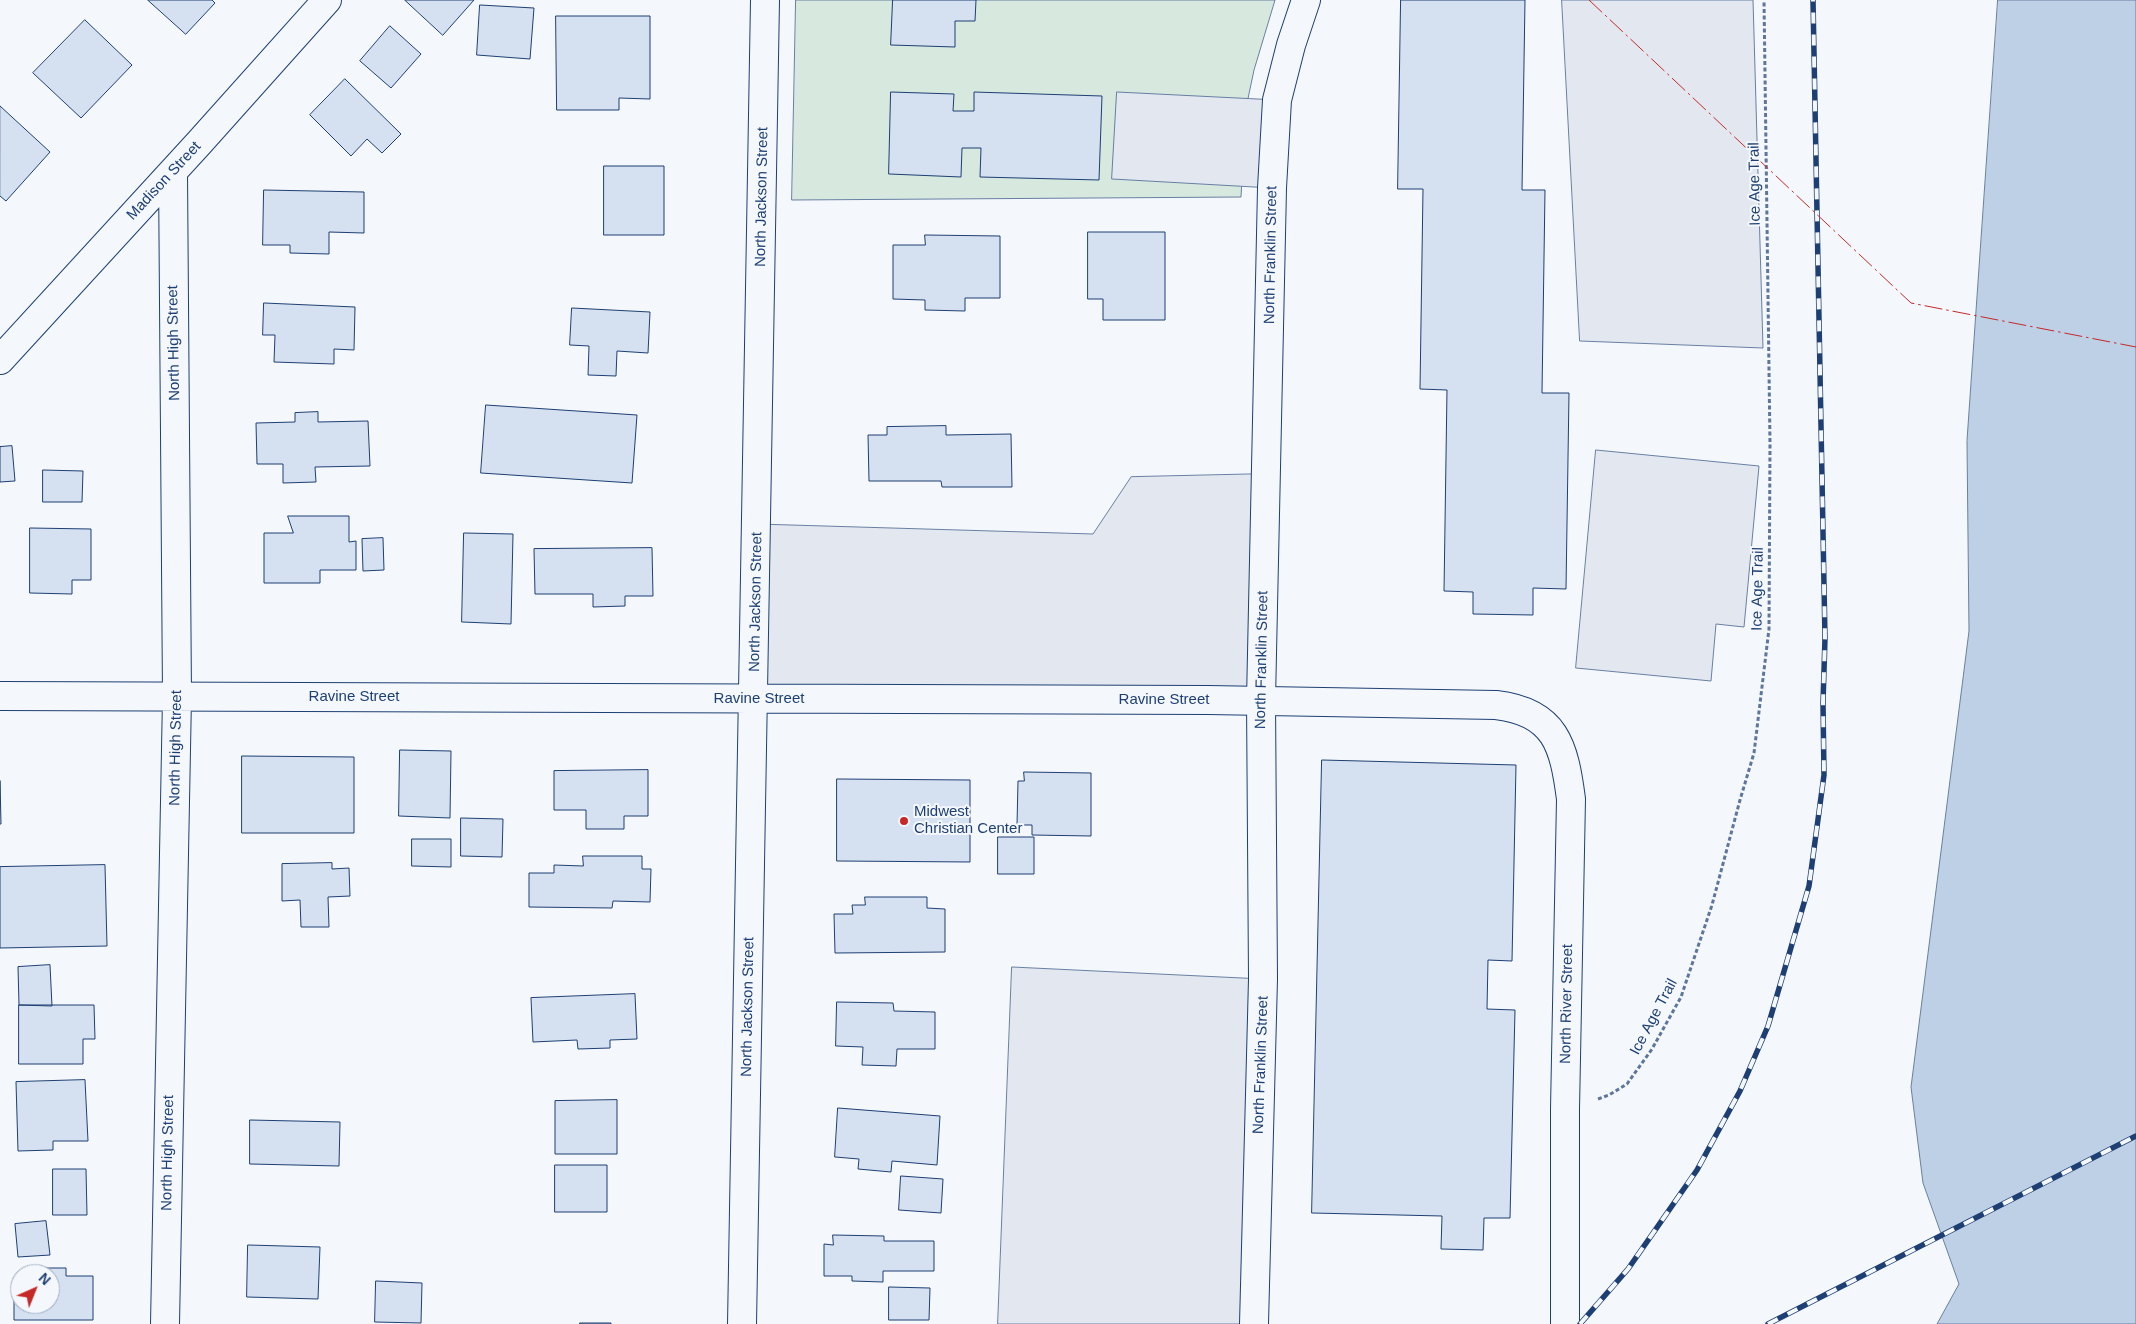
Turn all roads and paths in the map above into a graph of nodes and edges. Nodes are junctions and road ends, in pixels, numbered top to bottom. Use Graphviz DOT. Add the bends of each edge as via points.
graph roads {
  1 [pos="327,0"];
  2 [pos="765,0"];
  3 [pos="1306,0"];
  4 [pos="1764,0"];
  5 [pos="173,172"];
  6 [pos="0,360"];
  7 [pos="0,696"];
  8 [pos="177,697"];
  9 [pos="754,698"];
  10 [pos="1261,700"];
  11 [pos="1517,708"];
  12 [pos="1565,1109"];
  13 [pos="165,1324"];
  14 [pos="742,1324"];
  15 [pos="1254,1324"];
  16 [pos="1565,1324"];
  1 -- 5 [label="street, Madison Street"];
  2 -- 9 [label="street, North Jackson Street"];
  3 -- 10 [label="street, North Franklin Street" via="1277,100 1272,188"];
  4 -- 12 [label="path, Ice Age Trail" via="1769,629 1754,754 1712,905 1680,997 1652,1049 1626,1084 1609,1095"];
  5 -- 6 [label="street, Madison Street"];
  5 -- 8 [label="street, North High Street"];
  7 -- 8 [label="street, Ravine Street"];
  8 -- 9 [label="street, Ravine Street"];
  8 -- 13 [label="street, North High Street"];
  9 -- 10 [label="street, Ravine Street"];
  9 -- 14 [label="street, North Jackson Street"];
  10 -- 11 [label="street, Ravine Street"];
  10 -- 15 [label="street, North Franklin Street" via="1263,979"];
  11 -- 12 [label="street, North River Street" via="1537,717 1555,734 1566,763 1571,799"];
  12 -- 16 [label="street, North River Street"];
}
